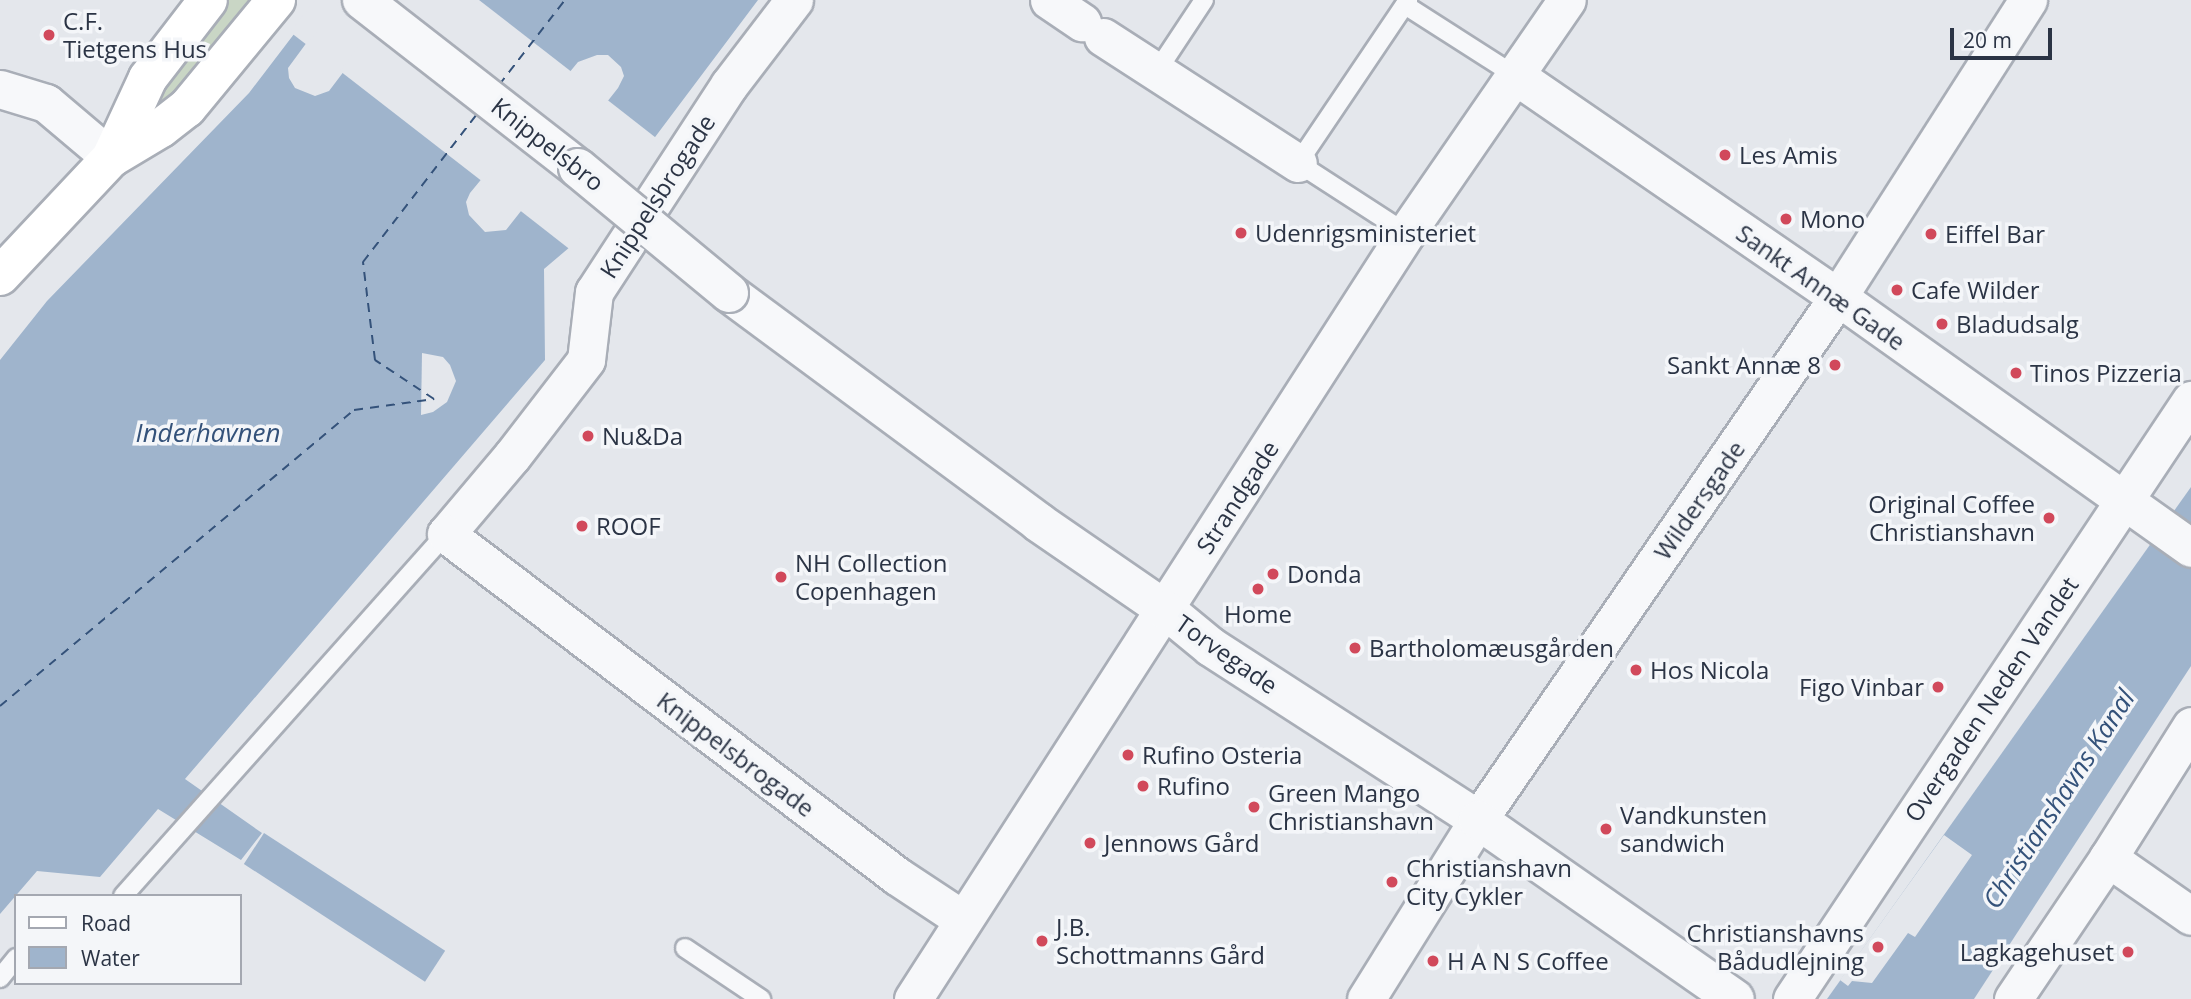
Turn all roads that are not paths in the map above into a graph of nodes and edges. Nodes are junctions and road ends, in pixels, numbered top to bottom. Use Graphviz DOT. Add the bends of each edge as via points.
graph roads {
  1 [pos="208,0"];
  2 [pos="276,0"];
  3 [pos="362,0"];
  4 [pos="794,0"];
  5 [pos="1049,0"];
  6 [pos="1204,0"];
  7 [pos="1567,0"];
  8 [pos="2028,0"];
  9 [pos="1407,3"];
  10 [pos="1157,71"];
  11 [pos="1516,76"];
  12 [pos="0,89"];
  13 [pos="111,158"];
  14 [pos="1298,163"];
  15 [pos="1406,233"];
  16 [pos="0,276"];
  17 [pos="729,293"];
  18 [pos="1838,297"];
  19 [pos="2191,400"];
  20 [pos="2124,500"];
  21 [pos="446,534"];
  22 [pos="2191,548"];
  23 [pos="1166,610"];
  24 [pos="2191,726"];
  25 [pos="1478,820"];
  26 [pos="2108,858"];
  27 [pos="125,894"];
  28 [pos="2191,916"];
  29 [pos="962,919"];
  30 [pos="685,948"];
  31 [pos="14,960"];
  32 [pos="0,978"];
  33 [pos="761,999"];
  34 [pos="913,999"];
  35 [pos="1366,999"];
  36 [pos="1735,999"];
  37 [pos="1792,999"];
  38 [pos="2013,999"];
  1 -- 13 [label="main road" via="148,78"];
  2 -- 13 [label="main road" via="187,108"];
  3 -- 17 [label="street, Knippelsbro, bridge"];
  4 -- 21 [label="street, Knippelsbrogade" via="729,85 594,292 586,360"];
  5 -- 10 [label="street"];
  6 -- 10 [label="lane"];
  7 -- 11 [label="street, Strandgade"];
  8 -- 18 [label="street, Wildersgade"];
  9 -- 11 [label="lane"];
  9 -- 14 [label="lane"];
  10 -- 14 [label="street"];
  11 -- 15 [label="street, Strandgade"];
  11 -- 18 [label="street, Sankt Annæ Gade"];
  12 -- 13 [label="street" via="46,103"];
  13 -- 16 [label="main road"];
  14 -- 15 [label="lane"];
  15 -- 23 [label="street, Strandgade"];
  17 -- 23 [label="street, Torvegade" via="1038,522"];
  18 -- 20 [label="street, Sankt Annæ Gade"];
  18 -- 25 [label="street, Wildersgade"];
  19 -- 20 [label="street, Overgaden Neden Vandet"];
  20 -- 22 [label="street, Sankt Annæ Gade"];
  20 -- 37 [label="street, Overgaden Neden Vandet"];
  21 -- 27 [label="lane, Knippelsbrogade"];
  21 -- 29 [label="street, Knippelsbrogade" via="886,867"];
  23 -- 25 [label="street, Torvegade" via="1211,647"];
  23 -- 29 [label="street, Strandgade"];
  24 -- 26 [label="street"];
  25 -- 35 [label="street, Wildersgade"];
  25 -- 36 [label="street, Torvegade"];
  26 -- 28 [label="street"];
  26 -- 38 [label="street"];
  29 -- 34 [label="street, Strandgade"];
  30 -- 33 [label="lane"];
  31 -- 32 [label="lane"];
}
